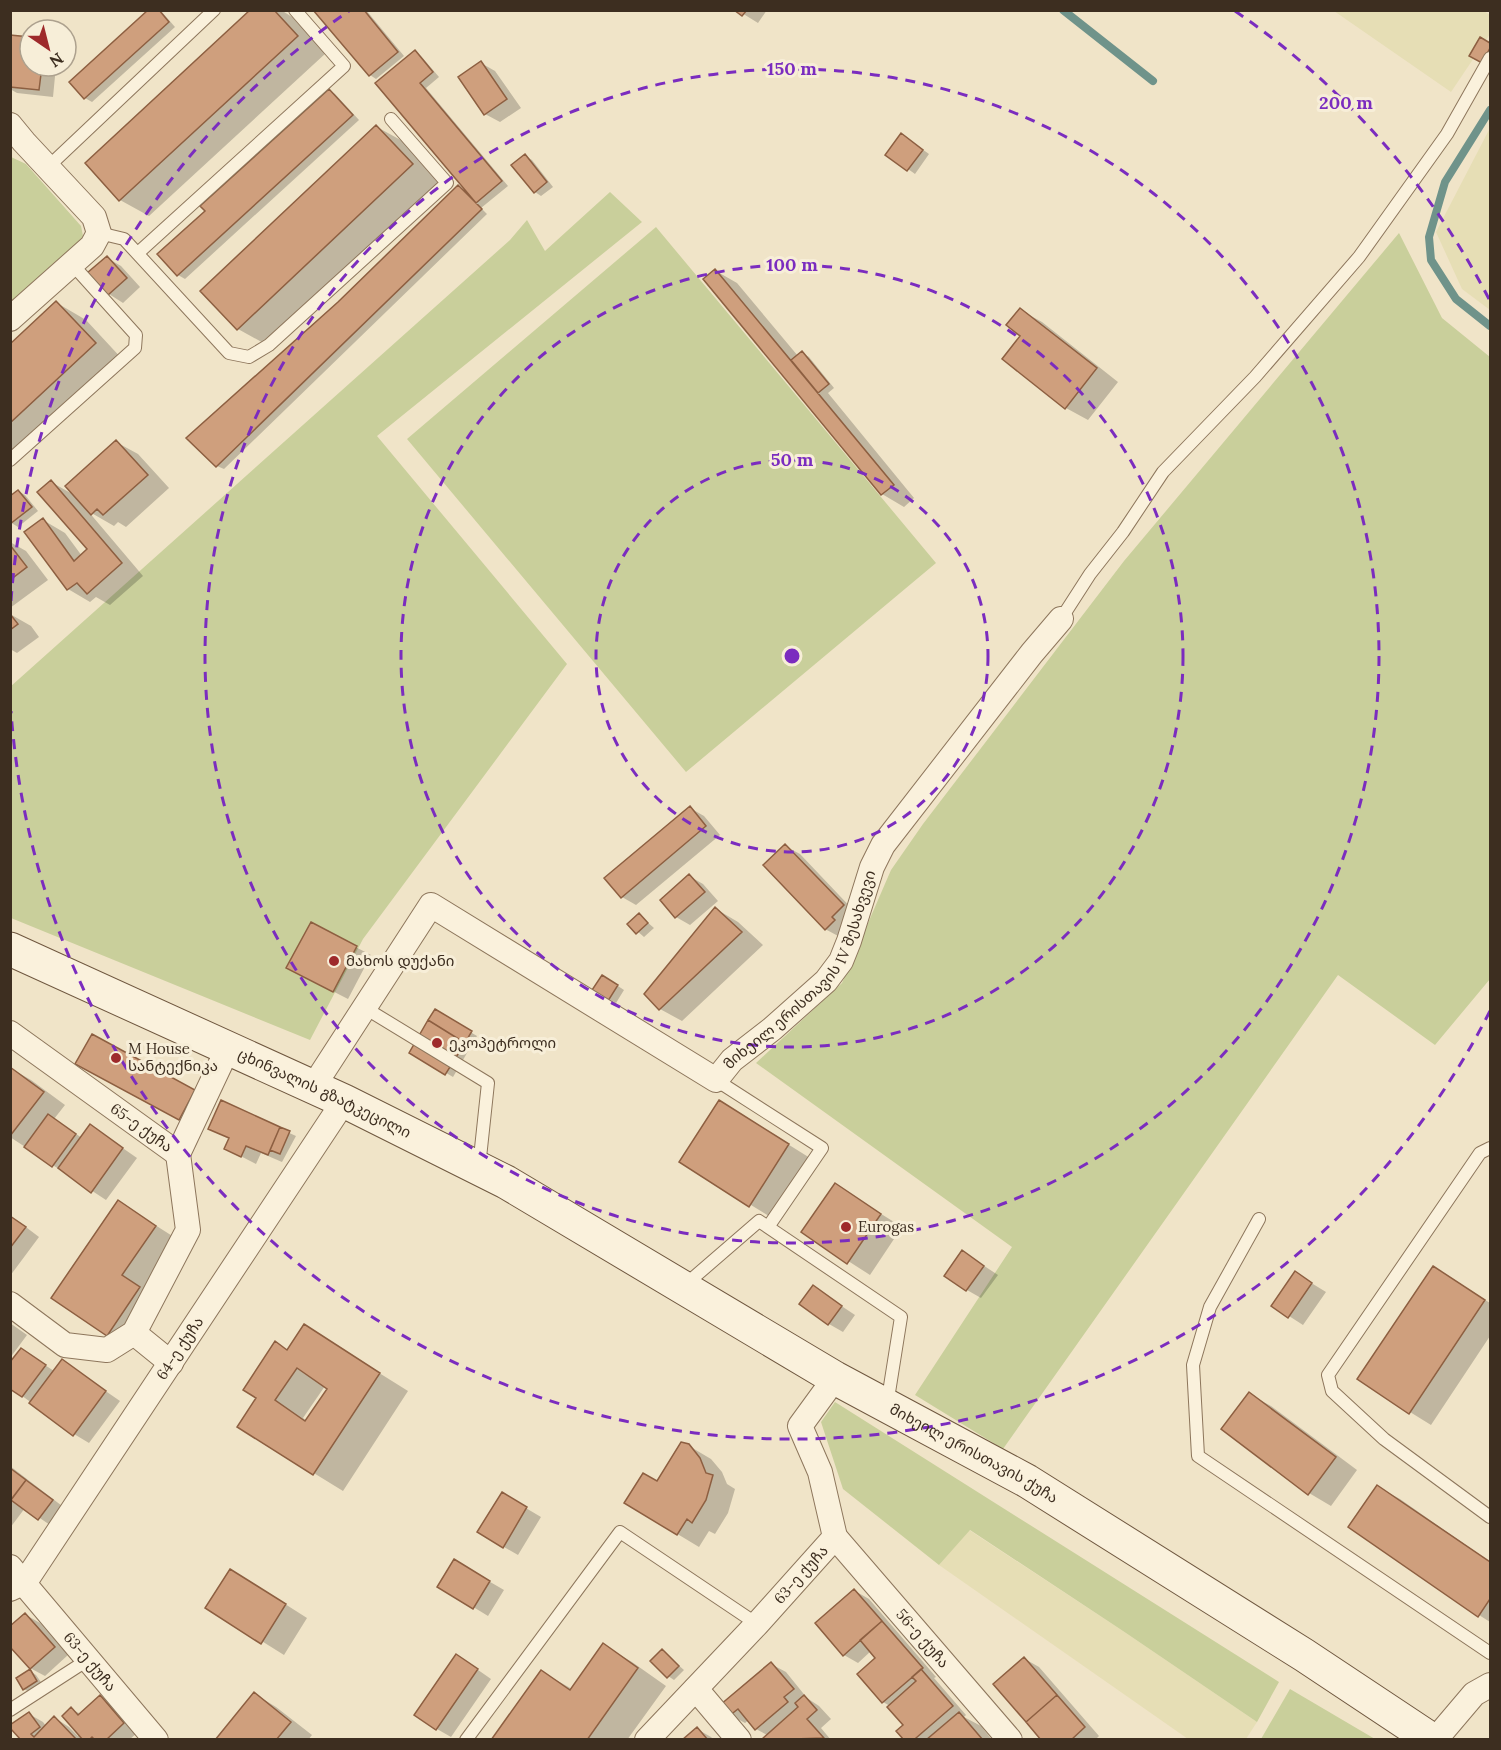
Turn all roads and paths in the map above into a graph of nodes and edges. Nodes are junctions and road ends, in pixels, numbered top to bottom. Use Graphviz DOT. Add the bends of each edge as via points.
graph roads {
  1 [pos="214,10"];
  2 [pos="295,10"];
  3 [pos="1491,58"];
  4 [pos="391,119"];
  5 [pos="15,135"];
  6 [pos="48,167"];
  7 [pos="99,233"];
  8 [pos="138,253"];
  9 [pos="72,264"];
  10 [pos="10,319"];
  11 [pos="10,460"];
  12 [pos="1061,619"];
  13 [pos="10,949"];
  14 [pos="364,1008"];
  15 [pos="10,1033"];
  16 [pos="228,1048"];
  17 [pos="716,1080"];
  18 [pos="313,1087"];
  19 [pos="344,1101"];
  20 [pos="1491,1148"];
  21 [pos="178,1154"];
  22 [pos="492,1175"];
  23 [pos="1259,1219"];
  24 [pos="768,1227"];
  25 [pos="683,1286"];
  26 [pos="10,1304"];
  27 [pos="134,1333"];
  28 [pos="171,1363"];
  29 [pos="835,1378"];
  30 [pos="887,1406"];
  31 [pos="1491,1517"];
  32 [pos="835,1537"];
  33 [pos="15,1579"];
  34 [pos="757,1624"];
  35 [pos="1491,1653"];
  36 [pos="89,1659"];
  37 [pos="1491,1685"];
  38 [pos="696,1689"];
  39 [pos="10,1710"];
  40 [pos="156,1740"];
  41 [pos="466,1740"];
  42 [pos="647,1740"];
  43 [pos="739,1740"];
  44 [pos="1010,1740"];
  45 [pos="1433,1740"];
  1 -- 6 [label="lane"];
  2 -- 8 [label="lane" via="344,66"];
  3 -- 12 [label="lane" via="1447,134 1359,257 1255,377 1163,472"];
  4 -- 8 [label="lane" via="447,183 269,345 249,357 229,353"];
  5 -- 6 [label="street"];
  6 -- 7 [label="street" via="94,217"];
  7 -- 8 [label="lane" via="124,239"];
  7 -- 9 [label="street" via="92,246"];
  9 -- 10 [label="street"];
  9 -- 11 [label="lane" via="136,335 135,348"];
  12 -- 17 [label="street, მიხეილ ერისთავის IV შესახვევი" via="880,850 841,961 800,1006 732,1060"];
  13 -- 16 [label="main road, ცხინვალის გზატკეცილი"];
  14 -- 17 [label="street, მიხეილ ერისთავის IV შესახვევი" via="431,905"];
  14 -- 18 [label="street, მიხეილ ერისთავის IV შესახვევი"];
  14 -- 22 [label="lane" via="488,1083"];
  15 -- 21 [label="street, 65-ე ქუჩა"];
  16 -- 18 [label="main road, ცხინვალის გზატკეცილი"];
  16 -- 21 [label="street, 65-ე ქუჩა"];
  17 -- 24 [label="lane" via="822,1148"];
  18 -- 19 [label="main road, ცხინვალის გზატკეცილი"];
  19 -- 22 [label="main road, ცხინვალის გზატკეცილი"];
  19 -- 28 [label="street, 64-ე ქუჩა"];
  20 -- 31 [label="lane" via="1480,1153 1328,1375 1332,1391 1384,1439"];
  21 -- 27 [label="street" via="188,1230"];
  22 -- 25 [label="main road, მიხეილ ერისთავის ქუჩა"];
  23 -- 35 [label="lane" via="1210,1307 1193,1365 1198,1456"];
  24 -- 25 [label="lane" via="759,1221"];
  24 -- 30 [label="lane" via="901,1317"];
  25 -- 29 [label="main road, მიხეილ ერისთავის ქუჩა"];
  26 -- 27 [label="street" via="65,1344 107,1350"];
  27 -- 28 [label="street"];
  28 -- 33 [label="street, 64-ე ქუჩა"];
  29 -- 30 [label="main road, მიხეილ ერისთავის ქუჩა"];
  29 -- 32 [label="street, 63-ე ქუჩა" via="800,1425 820,1472"];
  30 -- 45 [label="main road, მიხეილ ერისთავის ქუჩა" via="1027,1481"];
  32 -- 34 [label="street, 63-ე ქუჩა"];
  32 -- 44 [label="street, 56-ე ქუჩა"];
  33 -- 36 [label="street, 63-ე ქუჩა"];
  34 -- 38 [label="street, 63-ე ქუჩა"];
  34 -- 41 [label="lane" via="620,1532"];
  36 -- 39 [label="lane"];
  36 -- 40 [label="street, 63-ე ქუჩა"];
  37 -- 45 [label="street" via="1474,1694"];
  38 -- 42 [label="street, 63-ე ქუჩა"];
  38 -- 43 [label="street"];
}
